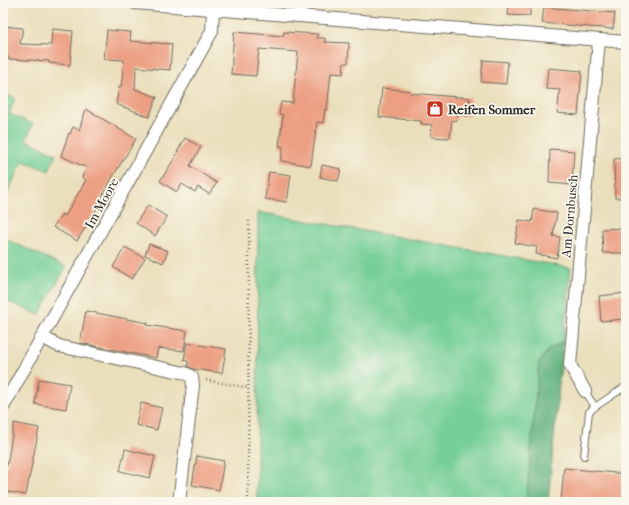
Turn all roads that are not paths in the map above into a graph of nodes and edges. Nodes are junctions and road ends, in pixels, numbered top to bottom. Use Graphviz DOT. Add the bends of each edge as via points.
graph roads {
  1 [pos="135,3"];
  2 [pos="236,7"];
  3 [pos="213,9"];
  4 [pos="599,40"];
  5 [pos="626,42"];
  6 [pos="42,337"];
  7 [pos="626,386"];
  8 [pos="585,391"];
  9 [pos="3,407"];
  10 [pos="595,407"];
  11 [pos="584,456"];
  12 [pos="179,502"];
  1 -- 3 [label="street"];
  2 -- 3 [label="street"];
  2 -- 4 [label="street"];
  3 -- 6 [label="street, Im Moore" via="212,31"];
  4 -- 5 [label="street"];
  4 -- 8 [label="street, Am Dornbusch" via="570,365"];
  6 -- 9 [label="street, Im Moore"];
  6 -- 12 [label="street" via="59,346 185,373 192,378"];
  7 -- 10 [label="lane"];
  8 -- 10 [label="lane"];
  10 -- 11 [label="lane" via="589,412"];
}
